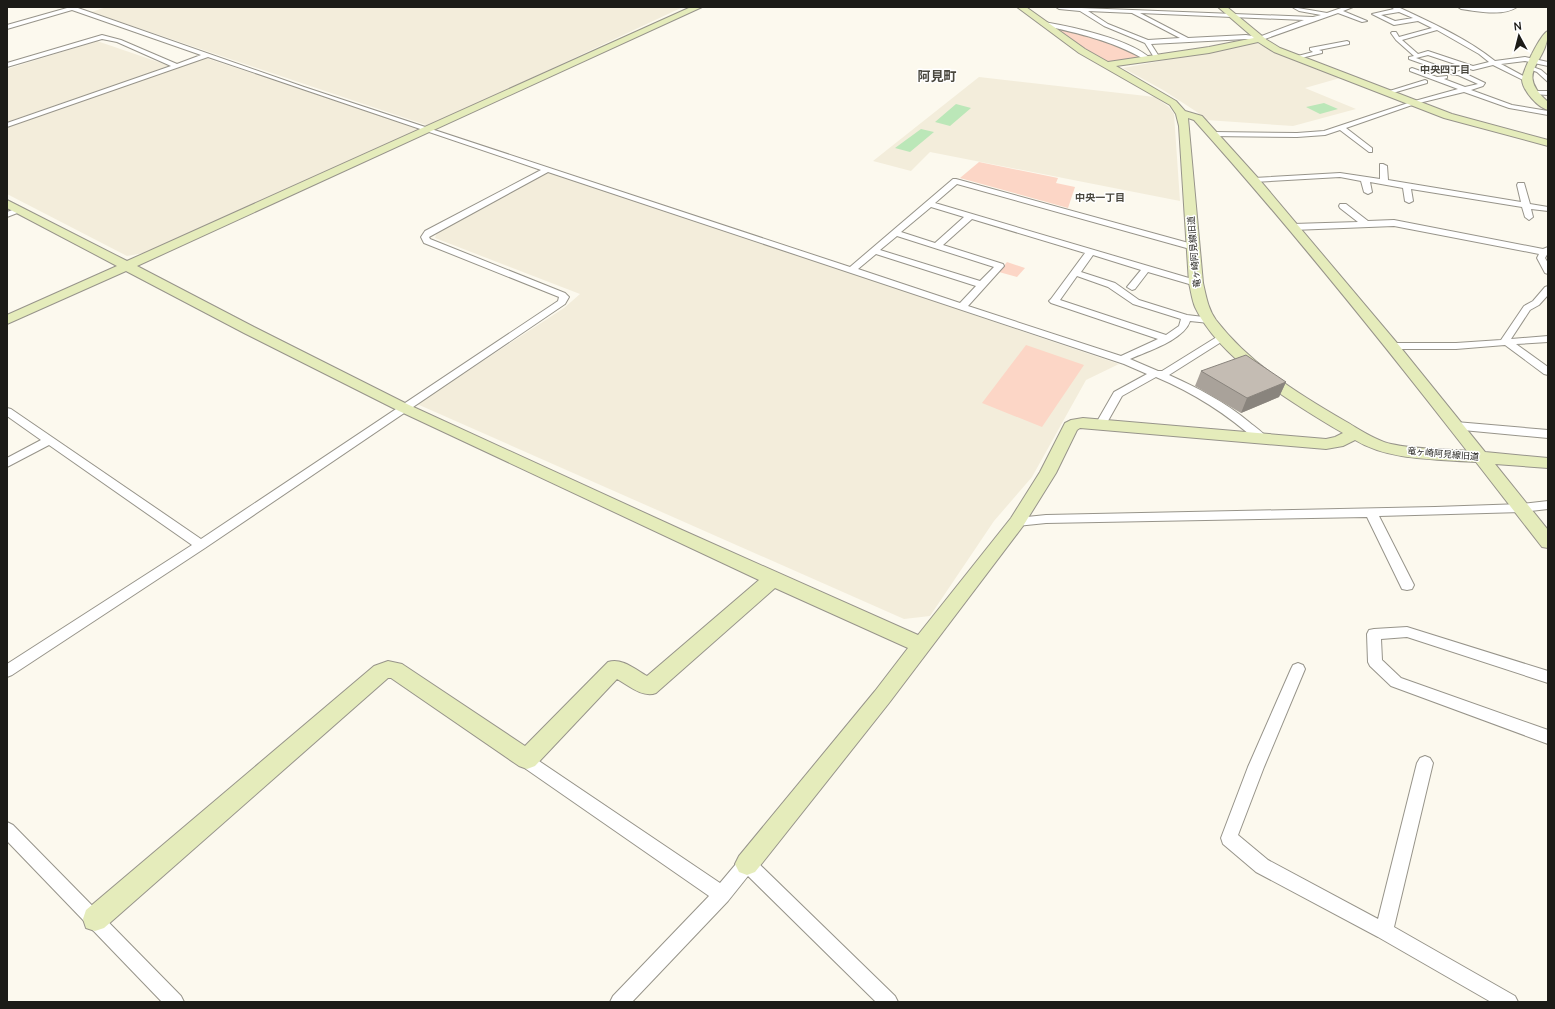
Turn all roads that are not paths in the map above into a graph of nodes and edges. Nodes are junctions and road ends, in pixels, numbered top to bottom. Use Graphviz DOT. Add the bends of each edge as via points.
graph roads {
  1 [pos="73,7"];
  2 [pos="698,7"];
  3 [pos="1021,7"];
  4 [pos="1124,7"];
  5 [pos="1222,7"];
  6 [pos="1295,7"];
  7 [pos="1350,7"];
  8 [pos="1461,7"];
  9 [pos="1514,7"];
  10 [pos="1072,8"];
  11 [pos="1082,8"];
  12 [pos="1397,8"];
  13 [pos="1061,10"];
  14 [pos="1130,10"];
  15 [pos="1338,11"];
  16 [pos="1327,14"];
  17 [pos="1232,15"];
  18 [pos="1313,19"];
  19 [pos="1419,19"];
  20 [pos="1364,21"];
  21 [pos="1047,22"];
  22 [pos="1394,23"];
  23 [pos="7,27"];
  24 [pos="1438,28"];
  25 [pos="146,33"];
  26 [pos="1548,34"];
  27 [pos="1259,38"];
  28 [pos="1398,38"];
  29 [pos="1188,40"];
  30 [pos="119,41"];
  31 [pos="1147,42"];
  32 [pos="1347,43"];
  33 [pos="1209,50"];
  34 [pos="208,55"];
  35 [pos="1417,56"];
  36 [pos="1297,57"];
  37 [pos="1153,59"];
  38 [pos="1494,63"];
  39 [pos="1532,64"];
  40 [pos="1548,64"];
  41 [pos="7,65"];
  42 [pos="177,66"];
  43 [pos="1107,66"];
  44 [pos="1472,68"];
  45 [pos="1412,70"];
  46 [pos="1457,73"];
  47 [pos="1437,79"];
  48 [pos="1527,80"];
  49 [pos="1548,80"];
  50 [pos="1424,82"];
  51 [pos="1464,90"];
  52 [pos="1386,93"];
  53 [pos="1534,93"];
  54 [pos="1548,93"];
  55 [pos="1413,103"];
  56 [pos="1548,107"];
  57 [pos="1548,113"];
  58 [pos="1182,114"];
  59 [pos="7,125"];
  60 [pos="429,128"];
  61 [pos="1341,128"];
  62 [pos="1213,134"];
  63 [pos="1548,144"];
  64 [pos="1369,150"];
  65 [pos="1383,166"];
  66 [pos="548,169"];
  67 [pos="1365,179"];
  68 [pos="1254,180"];
  69 [pos="1384,182"];
  70 [pos="1521,185"];
  71 [pos="1407,186"];
  72 [pos="1368,192"];
  73 [pos="1409,201"];
  74 [pos="7,203"];
  75 [pos="930,204"];
  76 [pos="1343,206"];
  77 [pos="1526,206"];
  78 [pos="1548,209"];
  79 [pos="21,210"];
  80 [pos="7,215"];
  81 [pos="970,216"];
  82 [pos="1529,217"];
  83 [pos="1365,223"];
  84 [pos="1293,227"];
  85 [pos="1428,230"];
  86 [pos="895,233"];
  87 [pos="1432,242"];
  88 [pos="937,246"];
  89 [pos="1193,247"];
  90 [pos="874,251"];
  91 [pos="1546,251"];
  92 [pos="1090,253"];
  93 [pos="126,266"];
  94 [pos="1146,269"];
  95 [pos="852,270"];
  96 [pos="1548,270"];
  97 [pos="1075,273"];
  98 [pos="1196,283"];
  99 [pos="982,285"];
  100 [pos="1132,287"];
  101 [pos="1548,290"];
  102 [pos="962,306"];
  103 [pos="1186,318"];
  104 [pos="7,320"];
  105 [pos="1209,320"];
  106 [pos="1224,338"];
  107 [pos="1167,339"];
  108 [pos="1548,339"];
  109 [pos="1505,341"];
  110 [pos="1392,346"];
  111 [pos="1121,360"];
  112 [pos="1548,372"];
  113 [pos="1154,374"];
  114 [pos="404,408"];
  115 [pos="7,411"];
  116 [pos="1100,424"];
  117 [pos="1456,426"];
  118 [pos="1354,433"];
  119 [pos="1548,434"];
  120 [pos="1262,439"];
  121 [pos="49,440"];
  122 [pos="1481,457"];
  123 [pos="7,463"];
  124 [pos="1548,463"];
  125 [pos="1548,505"];
  126 [pos="1522,508"];
  127 [pos="1371,512"];
  128 [pos="1017,522"];
  129 [pos="1548,542"];
  130 [pos="201,545"];
  131 [pos="773,579"];
  132 [pos="1407,585"];
  133 [pos="921,645"];
  134 [pos="1298,669"];
  135 [pos="7,671"];
  136 [pos="1548,677"];
  137 [pos="1548,738"];
  138 [pos="527,759"];
  139 [pos="1425,764"];
  140 [pos="7,830"];
  141 [pos="747,864"];
  142 [pos="722,895"];
  143 [pos="95,919"];
  144 [pos="1384,931"];
  145 [pos="175,1002"];
  146 [pos="619,1002"];
  147 [pos="889,1002"];
  148 [pos="1509,1002"];
  1 -- 23 [label="street"];
  1 -- 25 [label="street"];
  2 -- 60 [label="street"];
  3 -- 21 [label="street"];
  4 -- 14 [label="street"];
  5 -- 17 [label="street"];
  6 -- 16 [label="street"];
  7 -- 15 [label="street"];
  8 -- 9 [label="street" via="1493,10"];
  10 -- 11 [label="street"];
  10 -- 13 [label="street"];
  11 -- 14 [label="street"];
  11 -- 31 [label="street" via="1106,25"];
  12 -- 19 [label="street"];
  12 -- 22 [label="street" via="1375,14"];
  14 -- 17 [label="street"];
  14 -- 29 [label="street"];
  15 -- 16 [label="street"];
  15 -- 20 [label="street"];
  16 -- 18 [label="street"];
  17 -- 18 [label="street"];
  17 -- 27 [label="street"];
  18 -- 27 [label="street"];
  19 -- 22 [label="street"];
  19 -- 24 [label="street"];
  21 -- 37 [label="street" via="1104,38"];
  21 -- 43 [label="street" via="1073,45"];
  22 -- 28 [label="street" via="1389,24"];
  24 -- 28 [label="street"];
  24 -- 38 [label="street" via="1481,52"];
  25 -- 30 [label="street"];
  25 -- 34 [label="street"];
  26 -- 39 [label="street"];
  27 -- 29 [label="street"];
  27 -- 33 [label="street"];
  27 -- 36 [label="street" via="1270,46"];
  28 -- 35 [label="street"];
  29 -- 31 [label="street"];
  29 -- 33 [label="street"];
  30 -- 41 [label="street" via="102,36"];
  30 -- 42 [label="street"];
  31 -- 37 [label="street"];
  32 -- 36 [label="street" via="1312,49 1320,52"];
  33 -- 37 [label="street"];
  34 -- 42 [label="street"];
  34 -- 60 [label="street"];
  35 -- 44 [label="street" via="1428,53"];
  35 -- 46 [label="street" via="1411,58"];
  36 -- 52 [label="street"];
  37 -- 43 [label="street"];
  38 -- 39 [label="street" via="1525,59"];
  38 -- 44 [label="street"];
  38 -- 48 [label="street"];
  39 -- 40 [label="street"];
  39 -- 48 [label="street"];
  39 -- 49 [label="street"];
  42 -- 59 [label="street"];
  43 -- 58 [label="street" via="1173,103"];
  44 -- 46 [label="street"];
  45 -- 47 [label="street"];
  46 -- 47 [label="street"];
  46 -- 51 [label="street" via="1482,83"];
  47 -- 51 [label="street"];
  48 -- 53 [label="street"];
  50 -- 52 [label="street"];
  51 -- 55 [label="street"];
  51 -- 57 [label="street" via="1511,107"];
  52 -- 55 [label="street"];
  53 -- 54 [label="street"];
  53 -- 56 [label="street"];
  55 -- 61 [label="street"];
  55 -- 63 [label="street" via="1468,123"];
  58 -- 62 [label="street" via="1198,118"];
  58 -- 89 [label="street, 竜ヶ崎阿見線旧道"];
  60 -- 66 [label="street"];
  60 -- 93 [label="street"];
  61 -- 62 [label="street" via="1325,133 1297,135"];
  61 -- 64 [label="street"];
  62 -- 68 [label="street"];
  65 -- 69 [label="street"];
  66 -- 95 [label="street"];
  66 -- 114 [label="street" via="428,233 425,237 427,241 562,295 564,299"];
  67 -- 68 [label="street" via="1340,175"];
  67 -- 69 [label="street"];
  67 -- 72 [label="street"];
  68 -- 84 [label="street"];
  69 -- 71 [label="street"];
  70 -- 77 [label="street"];
  71 -- 73 [label="street"];
  71 -- 77 [label="street"];
  74 -- 79 [label="street"];
  75 -- 81 [label="street"];
  75 -- 86 [label="street"];
  75 -- 89 [label="street" via="956,181"];
  76 -- 83 [label="street"];
  77 -- 78 [label="street"];
  77 -- 82 [label="street"];
  79 -- 80 [label="street"];
  79 -- 93 [label="street"];
  81 -- 88 [label="street"];
  81 -- 92 [label="street"];
  83 -- 84 [label="street"];
  83 -- 85 [label="street" via="1394,223"];
  84 -- 110 [label="street"];
  85 -- 87 [label="street"];
  85 -- 91 [label="street"];
  86 -- 88 [label="street"];
  86 -- 90 [label="street"];
  88 -- 99 [label="street" via="1000,266"];
  89 -- 98 [label="street, 竜ヶ崎阿見線旧道"];
  90 -- 95 [label="street"];
  90 -- 99 [label="street"];
  91 -- 96 [label="street" via="1541,258"];
  92 -- 94 [label="street"];
  92 -- 97 [label="street"];
  93 -- 104 [label="street"];
  93 -- 114 [label="street"];
  94 -- 98 [label="street"];
  94 -- 100 [label="street"];
  95 -- 102 [label="street"];
  97 -- 103 [label="street" via="1111,284 1136,302"];
  97 -- 107 [label="street" via="1054,301"];
  98 -- 105 [label="street, 竜ヶ崎阿見線旧道" via="1201,304"];
  99 -- 102 [label="street"];
  101 -- 109 [label="street" via="1536,303 1527,308"];
  102 -- 111 [label="street"];
  103 -- 105 [label="street"];
  103 -- 107 [label="street" via="1183,327"];
  105 -- 106 [label="street, 竜ヶ崎阿見線旧道"];
  106 -- 113 [label="street" via="1164,374"];
  106 -- 118 [label="street, 竜ヶ崎阿見線旧道" via="1265,376 1304,404"];
  107 -- 111 [label="street"];
  108 -- 109 [label="street"];
  109 -- 110 [label="street" via="1485,345"];
  109 -- 112 [label="street"];
  110 -- 117 [label="street"];
  111 -- 113 [label="street"];
  113 -- 116 [label="street" via="1118,394"];
  113 -- 120 [label="street" via="1210,400"];
  114 -- 130 [label="street"];
  114 -- 131 [label="street"];
  115 -- 121 [label="street"];
  116 -- 120 [label="street"];
  116 -- 128 [label="street" via="1076,424 1071,427 1048,473"];
  117 -- 119 [label="street"];
  117 -- 122 [label="street"];
  118 -- 120 [label="street" via="1338,443 1326,444"];
  118 -- 122 [label="street, 竜ヶ崎阿見線旧道" via="1389,449"];
  121 -- 123 [label="street"];
  121 -- 130 [label="street"];
  122 -- 124 [label="street, 竜ヶ崎阿見線旧道"];
  122 -- 126 [label="street"];
  125 -- 126 [label="street"];
  126 -- 127 [label="street"];
  126 -- 129 [label="street"];
  127 -- 128 [label="street"];
  127 -- 132 [label="street"];
  128 -- 133 [label="street"];
  130 -- 135 [label="street"];
  131 -- 133 [label="street"];
  131 -- 138 [label="street" via="649,687 615,668"];
  133 -- 141 [label="street"];
  134 -- 144 [label="street" via="1229,838 1262,866"];
  136 -- 137 [label="street" via="1407,632 1374,634 1375,662 1396,682"];
  138 -- 142 [label="street"];
  138 -- 143 [label="street" via="395,670 388,669 381,672"];
  139 -- 144 [label="street"];
  140 -- 143 [label="street"];
  141 -- 142 [label="street"];
  141 -- 147 [label="street"];
  142 -- 146 [label="street"];
  143 -- 145 [label="street"];
  144 -- 148 [label="street"];
}
